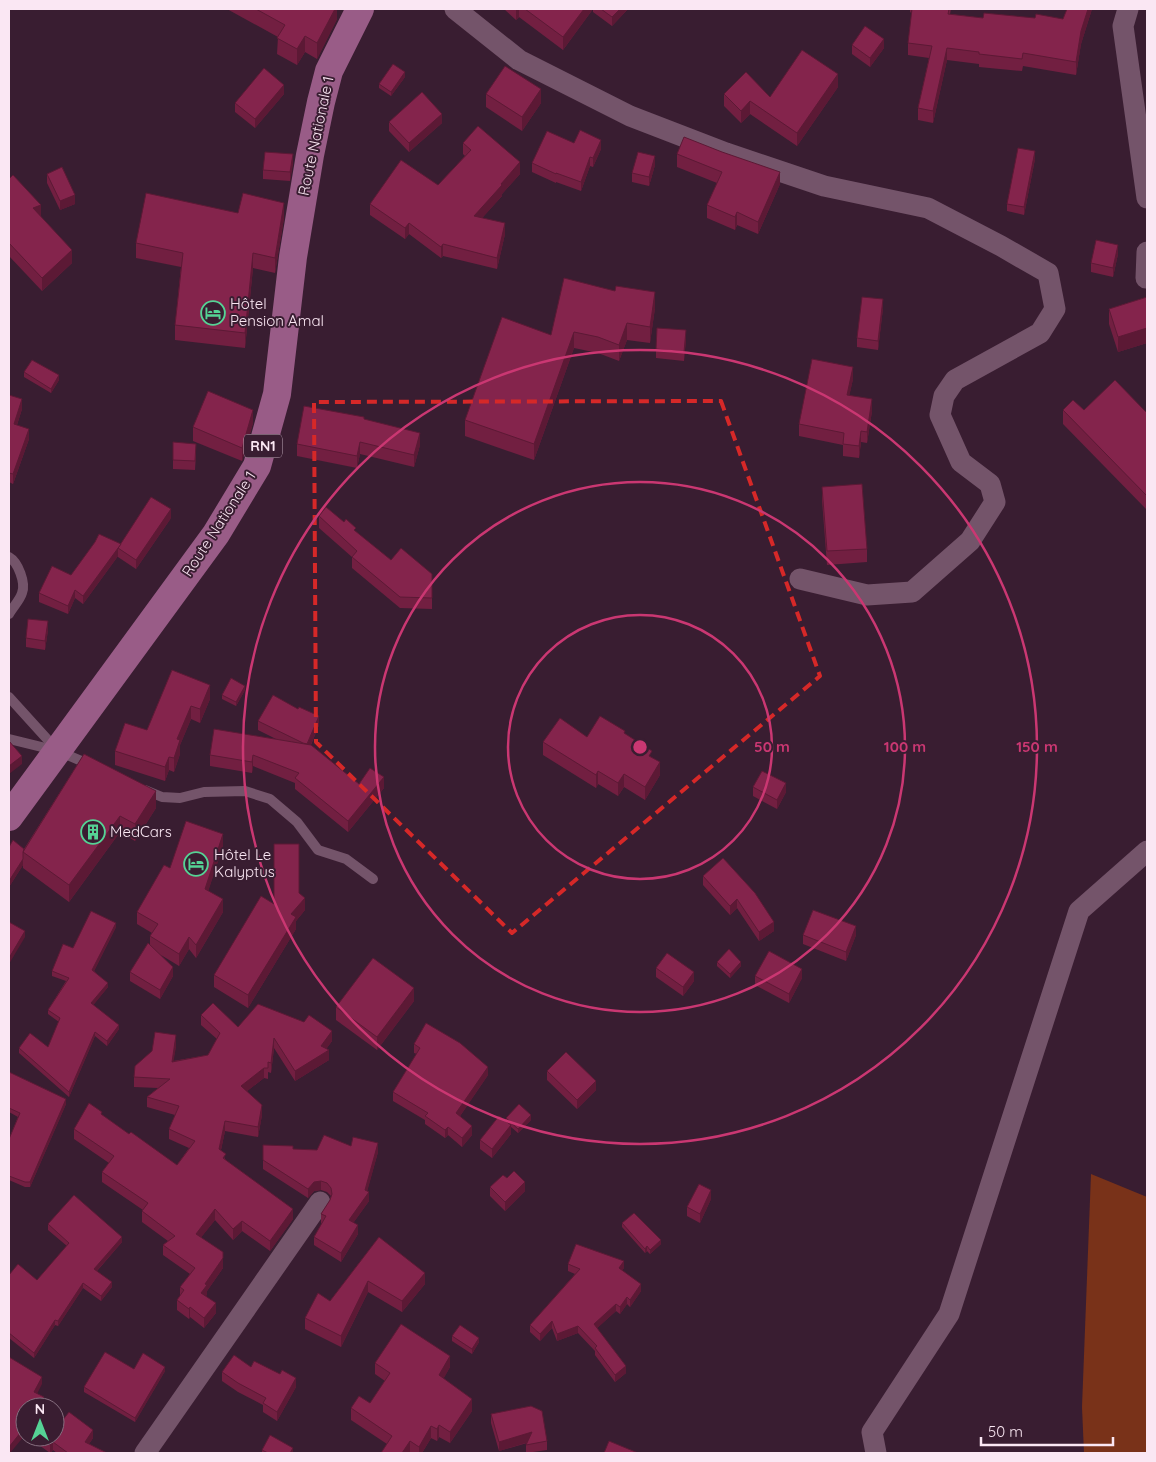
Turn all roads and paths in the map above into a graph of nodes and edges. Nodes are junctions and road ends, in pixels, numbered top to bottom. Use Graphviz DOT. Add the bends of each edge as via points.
graph roads {
  1 [pos="360,9"];
  2 [pos="455,9"];
  3 [pos="1128,9"];
  4 [pos="1147,198"];
  5 [pos="1147,252"];
  6 [pos="1146,278"];
  7 [pos="9,557"];
  8 [pos="800,579"];
  9 [pos="9,614"];
  10 [pos="9,697"];
  11 [pos="9,739"];
  12 [pos="58,751"];
  13 [pos="101,770"];
  14 [pos="136,785"];
  15 [pos="9,817"];
  16 [pos="1147,851"];
  17 [pos="373,879"];
  18 [pos="320,1202"];
  19 [pos="145,1453"];
  20 [pos="876,1453"];
  1 -- 12 [label="main road, Route Nationale 1 / RN1" via="330,71 317,119 293,257 278,394 257,466 216,534"];
  2 -- 8 [label="street" via="519,60 630,116 824,186 928,208 1048,274 1054,309 1040,333 955,380 944,396 940,415 961,462 990,484 995,502 970,541 912,592 867,595"];
  3 -- 4 [label="street" via="1123,26"];
  5 -- 6 [label="street"];
  7 -- 9 [label="lane" via="22,575 23,592"];
  10 -- 12 [label="lane"];
  11 -- 12 [label="lane"];
  12 -- 13 [label="lane"];
  12 -- 15 [label="main road, Route Nationale 1 / RN1"];
  14 -- 17 [label="lane" via="162,797 244,791 270,799 296,822 318,850 346,859"];
  16 -- 20 [label="street" via="1079,911 948,1314 872,1432"];
  18 -- 19 [label="street"];
}
